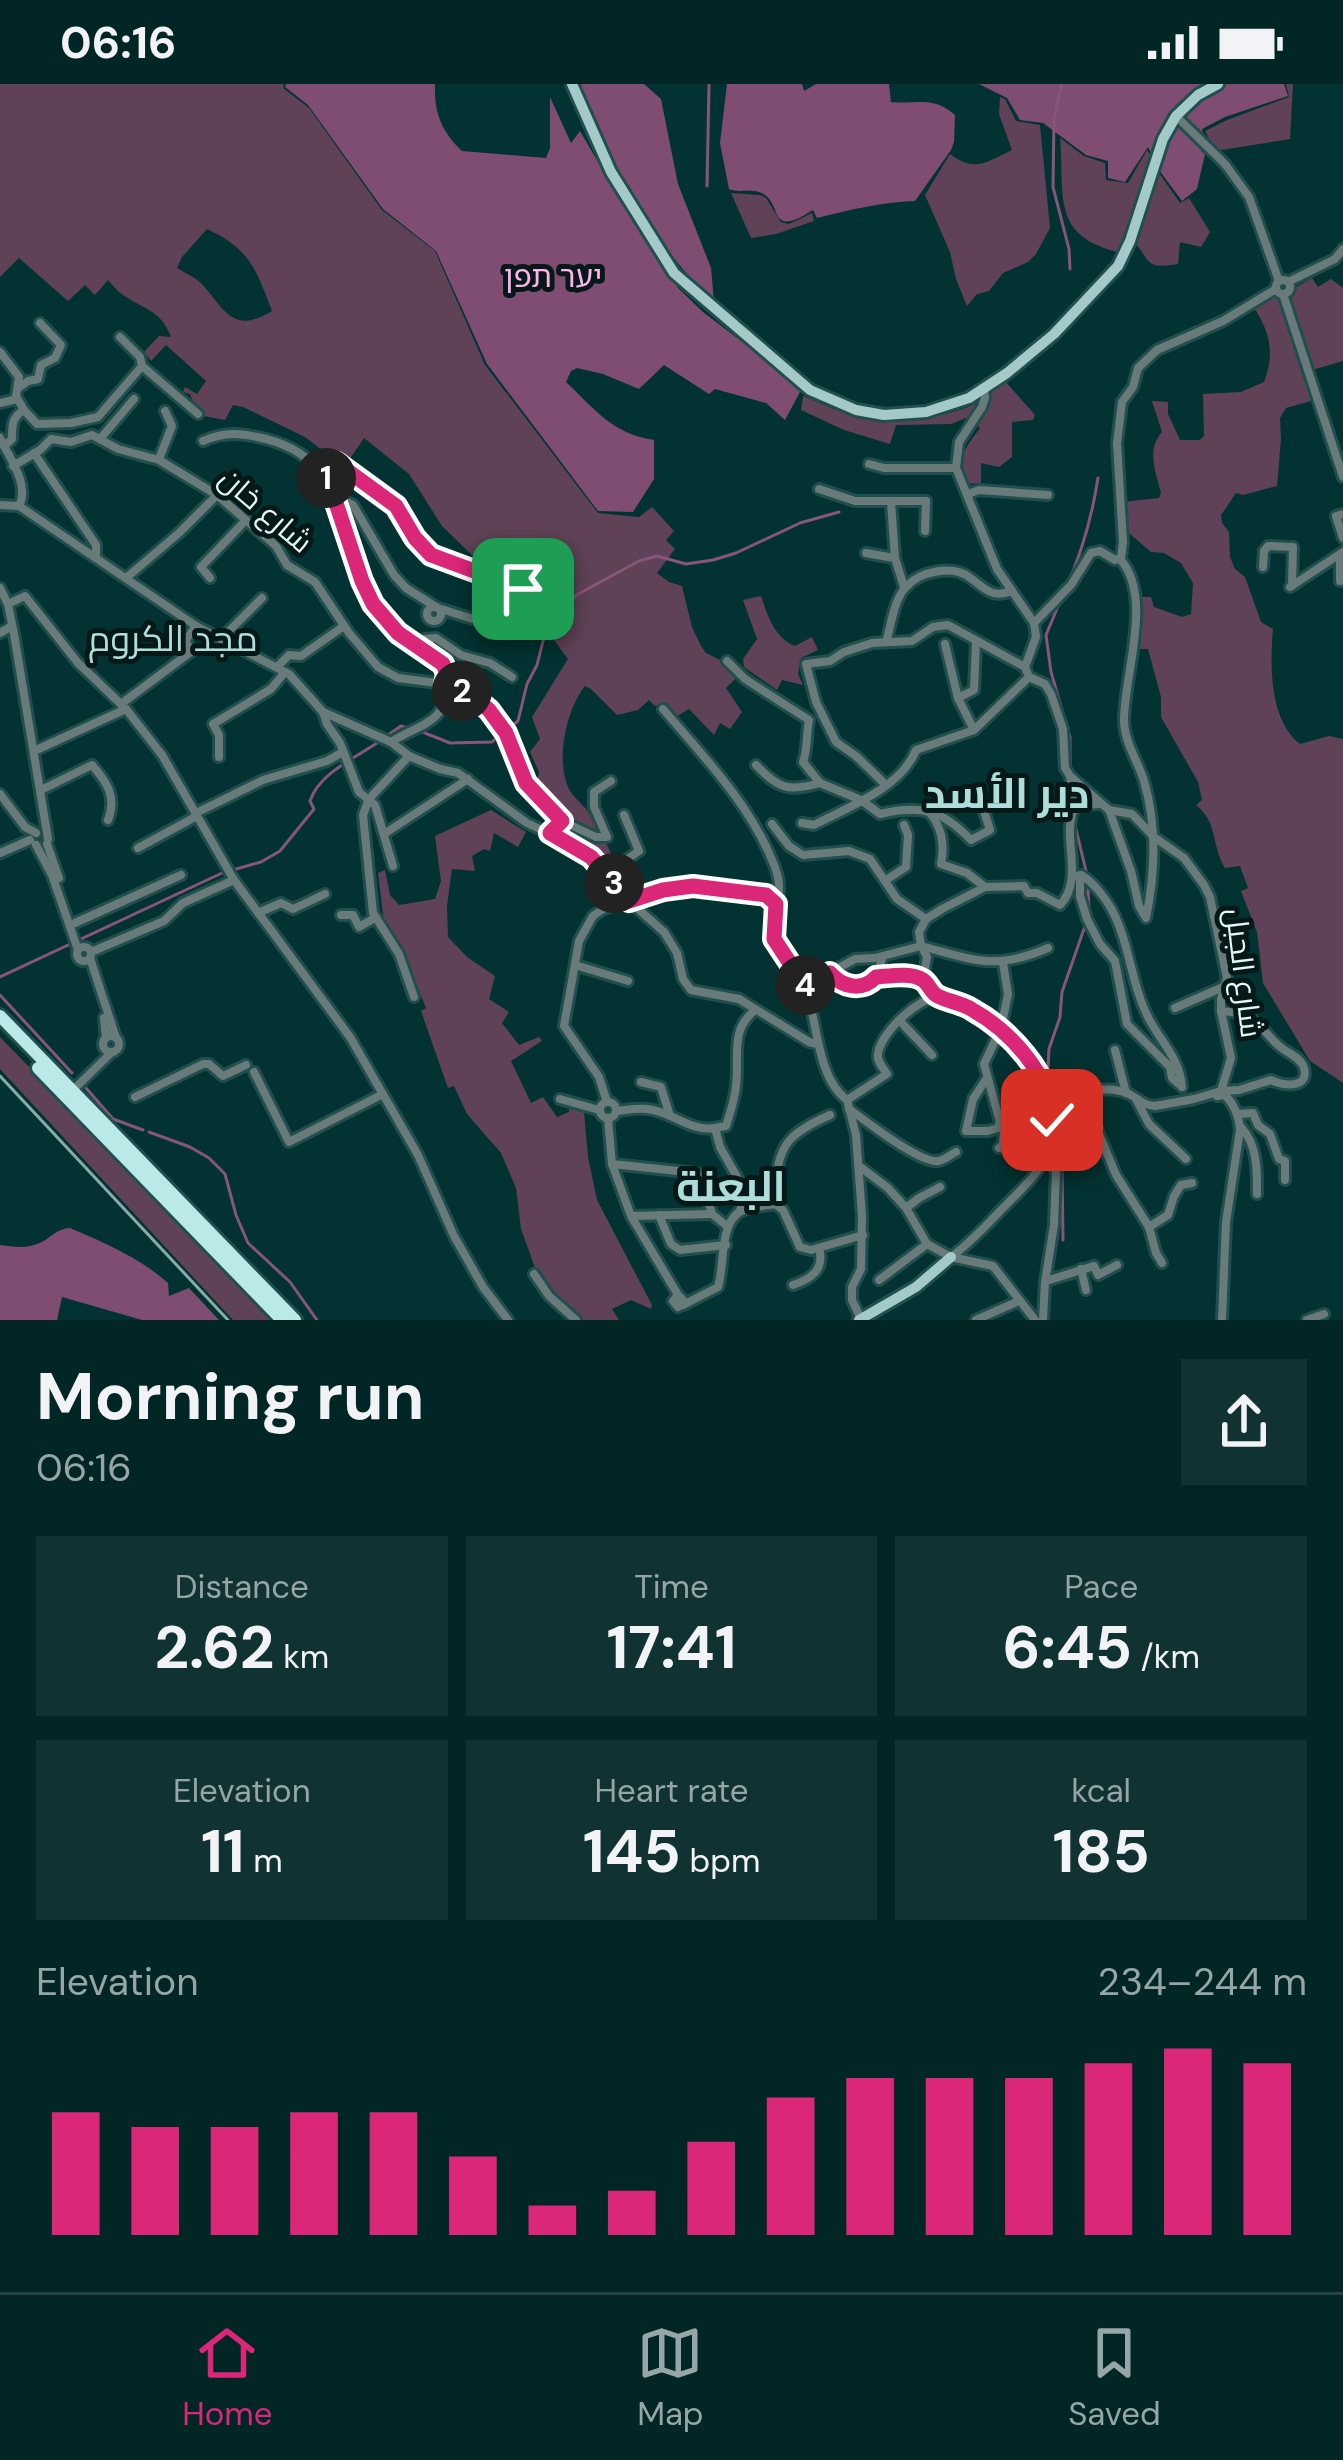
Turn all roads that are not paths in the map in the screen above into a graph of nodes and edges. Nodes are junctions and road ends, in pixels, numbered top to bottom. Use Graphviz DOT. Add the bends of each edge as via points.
graph roads {
  1 [pos="572,84"];
  2 [pos="1218,84"];
  3 [pos="1176,116"];
  4 [pos="1343,249"];
  5 [pos="1282,287"];
  6 [pos="40,323"];
  7 [pos="120,337"];
  8 [pos="0,352"];
  9 [pos="142,366"];
  10 [pos="984,388"];
  11 [pos="17,394"];
  12 [pos="134,399"];
  13 [pos="0,404"];
  14 [pos="24,410"];
  15 [pos="165,411"];
  16 [pos="198,414"];
  17 [pos="100,439"];
  18 [pos="203,441"];
  19 [pos="2,442"];
  20 [pos="34,453"];
  21 [pos="159,460"];
  22 [pos="868,464"];
  23 [pos="13,466"];
  24 [pos="318,468"];
  25 [pos="956,468"];
  26 [pos="1343,477"];
  27 [pos="819,489"];
  28 [pos="968,494"];
  29 [pos="217,495"];
  30 [pos="1048,495"];
  31 [pos="891,502"];
  32 [pos="336,504"];
  33 [pos="0,505"];
  34 [pos="19,506"];
  35 [pos="1343,514"];
  36 [pos="246,520"];
  37 [pos="925,531"];
  38 [pos="1343,538"];
  39 [pos="1341,553"];
  40 [pos="866,554"];
  41 [pos="96,558"];
  42 [pos="895,558"];
  43 [pos="1120,560"];
  44 [pos="1263,568"];
  45 [pos="126,578"];
  46 [pos="210,578"];
  47 [pos="1340,581"];
  48 [pos="0,587"];
  49 [pos="904,587"];
  50 [pos="1012,591"];
  51 [pos="562,596"];
  52 [pos="262,598"];
  53 [pos="8,604"];
  54 [pos="1034,623"];
  55 [pos="12,626"];
  56 [pos="196,626"];
  57 [pos="344,626"];
  58 [pos="538,627"];
  59 [pos="0,633"];
  60 [pos="221,639"];
  61 [pos="976,640"];
  62 [pos="886,642"];
  63 [pos="945,644"];
  64 [pos="417,646"];
  65 [pos="727,661"];
  66 [pos="281,670"];
  67 [pos="1027,672"];
  68 [pos="512,677"];
  69 [pos="445,684"];
  70 [pos="958,698"];
  71 [pos="124,706"];
  72 [pos="663,709"];
  73 [pos="323,712"];
  74 [pos="974,730"];
  75 [pos="391,742"];
  76 [pos="34,751"];
  77 [pos="343,752"];
  78 [pos="410,756"];
  79 [pos="219,758"];
  80 [pos="756,765"];
  81 [pos="1070,776"];
  82 [pos="468,779"];
  83 [pos="611,781"];
  84 [pos="820,783"];
  85 [pos="886,785"];
  86 [pos="41,790"];
  87 [pos="0,798"];
  88 [pos="368,799"];
  89 [pos="861,800"];
  90 [pos="1076,805"];
  91 [pos="1106,807"];
  92 [pos="928,811"];
  93 [pos="984,811"];
  94 [pos="196,814"];
  95 [pos="624,814"];
  96 [pos="109,820"];
  97 [pos="562,821"];
  98 [pos="802,823"];
  99 [pos="772,824"];
  100 [pos="904,825"];
  101 [pos="550,833"];
  102 [pos="384,834"];
  103 [pos="1154,837"];
  104 [pos="39,839"];
  105 [pos="138,848"];
  106 [pos="0,854"];
  107 [pos="393,866"];
  108 [pos="606,874"];
  109 [pos="181,875"];
  110 [pos="1076,876"];
  111 [pos="234,880"];
  112 [pos="886,880"];
  113 [pos="985,887"];
  114 [pos="325,894"];
  115 [pos="629,901"];
  116 [pos="776,904"];
  117 [pos="258,913"];
  118 [pos="340,915"];
  119 [pos="375,918"];
  120 [pos="926,919"];
  121 [pos="75,922"];
  122 [pos="921,946"];
  123 [pos="1048,948"];
  124 [pos="85,954"];
  125 [pos="883,956"];
  126 [pos="1003,963"];
  127 [pos="575,965"];
  128 [pos="830,973"];
  129 [pos="876,977"];
  130 [pos="923,980"];
  131 [pos="628,981"];
  132 [pos="805,986"];
  133 [pos="1224,986"];
  134 [pos="936,996"];
  135 [pos="415,997"];
  136 [pos="1175,1008"];
  137 [pos="755,1010"];
  138 [pos="1221,1011"];
  139 [pos="0,1016"];
  140 [pos="899,1020"];
  141 [pos="0,1028"];
  142 [pos="1001,1028"];
  143 [pos="817,1043"];
  144 [pos="111,1047"];
  145 [pos="1115,1051"];
  146 [pos="932,1055"];
  147 [pos="987,1078"];
  148 [pos="641,1082"];
  149 [pos="76,1088"];
  150 [pos="1082,1093"];
  151 [pos="1126,1093"];
  152 [pos="1216,1093"];
  153 [pos="383,1094"];
  154 [pos="135,1096"];
  155 [pos="560,1099"];
  156 [pos="1137,1101"];
  157 [pos="1051,1103"];
  158 [pos="848,1104"];
  159 [pos="603,1106"];
  160 [pos="612,1115"];
  161 [pos="830,1115"];
  162 [pos="670,1116"];
  163 [pos="1238,1120"];
  164 [pos="715,1128"];
  165 [pos="1052,1132"];
  166 [pos="1000,1148"];
  167 [pos="956,1152"];
  168 [pos="1046,1157"];
  169 [pos="1186,1159"];
  170 [pos="612,1165"];
  171 [pos="858,1166"];
  172 [pos="1285,1180"];
  173 [pos="1192,1183"];
  174 [pos="940,1187"];
  175 [pos="746,1193"];
  176 [pos="1257,1195"];
  177 [pos="906,1208"];
  178 [pos="740,1211"];
  179 [pos="712,1214"];
  180 [pos="658,1215"];
  181 [pos="631,1216"];
  182 [pos="727,1226"];
  183 [pos="1149,1227"];
  184 [pos="863,1235"];
  185 [pos="927,1244"];
  186 [pos="726,1245"];
  187 [pos="819,1248"];
  188 [pos="951,1257"];
  189 [pos="1162,1263"];
  190 [pos="1117,1265"];
  191 [pos="1081,1269"];
  192 [pos="534,1274"];
  193 [pos="879,1280"];
  194 [pos="1045,1282"];
  195 [pos="793,1285"];
  196 [pos="1086,1289"];
  197 [pos="678,1301"];
  198 [pos="1018,1301"];
  199 [pos="1324,1314"];
  200 [pos="860,1319"];
  201 [pos="282,1320"];
  202 [pos="295,1320"];
  203 [pos="508,1320"];
  204 [pos="576,1320"];
  205 [pos="671,1320"];
  206 [pos="976,1320"];
  207 [pos="1039,1320"];
  208 [pos="1222,1320"];
  209 [pos="1307,1320"];
  1 -- 10 [label="main road" via="611,172 674,273 810,390 884,415 926,412"];
  2 -- 3 [label="main road"];
  3 -- 5 [label="street" via="1249,197"];
  3 -- 10 [label="main road" via="1118,266 1054,334"];
  4 -- 5 [label="street"];
  5 -- 26 [label="street"];
  5 -- 43 [label="street" via="1157,350 1138,368 1122,402 1117,442"];
  6 -- 11 [label="street" via="62,345"];
  7 -- 9 [label="street"];
  8 -- 11 [label="street" via="19,377"];
  9 -- 14 [label="street" via="98,417 38,424"];
  9 -- 16 [label="street"];
  10 -- 25 [label="street"];
  11 -- 13 [label="street"];
  11 -- 14 [label="street"];
  12 -- 17 [label="street"];
  14 -- 19 [label="street" via="12,422 12,439"];
  15 -- 21 [label="street" via="172,426"];
  17 -- 20 [label="street, شارع خان" via="51,439"];
  17 -- 21 [label="street, شارع خان"];
  18 -- 24 [label="street" via="234,433 267,440"];
  19 -- 23 [label="street"];
  20 -- 23 [label="street, شارع خان"];
  20 -- 41 [label="street" via="96,545"];
  21 -- 29 [label="street, شارع خان"];
  22 -- 25 [label="street"];
  23 -- 34 [label="street" via="24,489"];
  24 -- 32 [label="street"];
  24 -- 51 [label="street" via="337,463 396,506 438,559"];
  25 -- 28 [label="street"];
  27 -- 31 [label="street" via="845,500"];
  28 -- 30 [label="street"];
  28 -- 50 [label="street"];
  29 -- 36 [label="street, شارع خان"];
  29 -- 45 [label="street"];
  31 -- 37 [label="street" via="926,501"];
  31 -- 42 [label="street"];
  32 -- 58 [label="street" via="353,506 388,567 433,609 494,626"];
  32 -- 64 [label="street" via="373,604"];
  33 -- 34 [label="street"];
  34 -- 41 [label="street"];
  35 -- 38 [label="street" via="1336,516"];
  36 -- 46 [label="street" via="201,567"];
  36 -- 57 [label="street, شارع خان" via="287,566 315,582"];
  39 -- 44 [label="street" via="1291,587 1294,548 1268,546"];
  39 -- 47 [label="street"];
  40 -- 42 [label="street"];
  41 -- 45 [label="street"];
  42 -- 49 [label="street"];
  43 -- 54 [label="street" via="1090,553"];
  43 -- 103 [label="street" via="1135,598 1126,734"];
  45 -- 56 [label="street"];
  48 -- 53 [label="street"];
  49 -- 50 [label="street" via="956,570 992,594"];
  49 -- 62 [label="street"];
  50 -- 54 [label="street"];
  52 -- 60 [label="street"];
  53 -- 55 [label="street"];
  53 -- 71 [label="street" via="25,596"];
  54 -- 67 [label="street"];
  55 -- 59 [label="street"];
  55 -- 76 [label="street"];
  56 -- 60 [label="street"];
  56 -- 71 [label="street" via="185,641 192,651"];
  57 -- 66 [label="street" via="301,656 289,655"];
  57 -- 69 [label="street, شارع خان" via="378,667"];
  60 -- 66 [label="street"];
  61 -- 62 [label="street" via="948,625"];
  61 -- 67 [label="street"];
  61 -- 70 [label="street" via="974,690"];
  62 -- 85 [label="street" via="806,664 836,742"];
  63 -- 70 [label="street"];
  64 -- 68 [label="street" via="436,638"];
  64 -- 69 [label="street" via="443,664"];
  65 -- 84 [label="street" via="809,720 803,762"];
  66 -- 73 [label="street"];
  66 -- 79 [label="street" via="271,689 213,724"];
  67 -- 74 [label="street"];
  67 -- 81 [label="street" via="1052,694"];
  69 -- 75 [label="street" via="436,717"];
  69 -- 97 [label="street" via="489,710 526,783"];
  70 -- 74 [label="street"];
  71 -- 76 [label="street"];
  71 -- 94 [label="street"];
  72 -- 116 [label="street" via="769,853"];
  73 -- 75 [label="street"];
  73 -- 77 [label="street"];
  74 -- 85 [label="street" via="916,750"];
  75 -- 78 [label="street"];
  76 -- 86 [label="street"];
  77 -- 88 [label="street"];
  77 -- 94 [label="street"];
  78 -- 82 [label="street"];
  78 -- 88 [label="street"];
  80 -- 84 [label="street" via="790,789"];
  81 -- 90 [label="street"];
  81 -- 91 [label="street, شارع الجبل"];
  82 -- 101 [label="street"];
  82 -- 102 [label="street"];
  83 -- 97 [label="street" via="594,792 608,837"];
  84 -- 89 [label="street"];
  85 -- 89 [label="street"];
  86 -- 96 [label="street" via="92,765 109,788"];
  86 -- 104 [label="street" via="46,818"];
  87 -- 104 [label="street"];
  88 -- 102 [label="street"];
  88 -- 119 [label="street"];
  89 -- 92 [label="street" via="880,814"];
  89 -- 98 [label="street" via="814,825"];
  90 -- 91 [label="street"];
  90 -- 110 [label="street" via="1069,817"];
  91 -- 103 [label="street, شارع الجبل" via="1132,814"];
  91 -- 103 [label="street" via="1146,918"];
  92 -- 93 [label="street" via="971,840 990,830"];
  92 -- 113 [label="street" via="943,842 941,864"];
  94 -- 105 [label="street"];
  94 -- 111 [label="street"];
  95 -- 108 [label="street" via="639,851"];
  97 -- 101 [label="street"];
  99 -- 112 [label="street" via="803,855 848,851 871,859"];
  100 -- 112 [label="street" via="906,867"];
  101 -- 108 [label="street"];
  102 -- 107 [label="street"];
  103 -- 133 [label="street, شارع الجبل" via="1204,884"];
  104 -- 106 [label="street"];
  104 -- 121 [label="street"];
  104 -- 124 [label="street"];
  108 -- 115 [label="street"];
  109 -- 121 [label="street"];
  110 -- 110 [label="street" via="1087,920 1115,961 1127,1024 1182,1087 1137,993 1111,908 1089,879"];
  110 -- 113 [label="street" via="1060,905 1024,886"];
  111 -- 117 [label="street"];
  111 -- 124 [label="street"];
  112 -- 120 [label="street"];
  113 -- 120 [label="street"];
  114 -- 117 [label="street"];
  115 -- 116 [label="street" via="693,886 766,895"];
  115 -- 127 [label="street" via="593,916"];
  115 -- 137 [label="street" via="664,932 691,990 739,998"];
  116 -- 132 [label="street" via="774,939"];
  117 -- 153 [label="street"];
  118 -- 119 [label="street" via="350,913 358,926"];
  119 -- 135 [label="street"];
  120 -- 122 [label="street"];
  121 -- 124 [label="street"];
  122 -- 125 [label="street"];
  122 -- 126 [label="street"];
  122 -- 130 [label="street"];
  123 -- 126 [label="street"];
  124 -- 144 [label="street"];
  125 -- 128 [label="street" via="854,959"];
  125 -- 129 [label="street"];
  126 -- 142 [label="street"];
  127 -- 131 [label="street"];
  127 -- 159 [label="street" via="564,1026 599,1077"];
  128 -- 129 [label="street" via="854,986"];
  128 -- 132 [label="street"];
  129 -- 130 [label="street"];
  130 -- 134 [label="street"];
  132 -- 143 [label="street"];
  133 -- 136 [label="street"];
  133 -- 138 [label="street, شارع الجبل"];
  134 -- 140 [label="street"];
  134 -- 142 [label="street"];
  137 -- 143 [label="street"];
  137 -- 164 [label="street" via="738,1030 726,1126"];
  138 -- 152 [label="street, شارع الجبل" via="1231,1058"];
  138 -- 152 [label="street" via="1253,1019 1305,1072 1294,1086 1270,1080"];
  139 -- 149 [label="highway"];
  140 -- 146 [label="street"];
  140 -- 158 [label="street" via="877,1053 887,1074"];
  141 -- 149 [label="highway"];
  142 -- 147 [label="street" via="984,1064"];
  142 -- 157 [label="street"];
  143 -- 158 [label="street"];
  144 -- 149 [label="street"];
  144 -- 149 [label="street"];
  145 -- 151 [label="street"];
  147 -- 147 [label="street" via="973,1099 966,1131 998,1128"];
  148 -- 162 [label="street" via="661,1088"];
  149 -- 201 [label="highway"];
  149 -- 202 [label="highway"];
  150 -- 151 [label="street"];
  150 -- 157 [label="street"];
  150 -- 183 [label="street" via="1116,1175"];
  151 -- 156 [label="street"];
  152 -- 156 [label="street" via="1155,1106"];
  152 -- 163 [label="street"];
  153 -- 154 [label="street" via="289,1142 250,1068 223,1076 203,1064"];
  153 -- 203 [label="street" via="454,1236"];
  155 -- 159 [label="street"];
  156 -- 169 [label="street"];
  157 -- 165 [label="street"];
  158 -- 167 [label="street" via="928,1160"];
  158 -- 171 [label="street"];
  159 -- 160 [label="street" via="603,1117"];
  159 -- 160 [label="street" via="614,1104"];
  160 -- 162 [label="street" via="650,1108"];
  160 -- 170 [label="street"];
  161 -- 175 [label="street" via="799,1129 777,1161 777,1178"];
  162 -- 164 [label="street"];
  163 -- 172 [label="street" via="1253,1113 1270,1134"];
  163 -- 176 [label="street" via="1256,1158"];
  163 -- 208 [label="street"];
  164 -- 175 [label="street"];
  165 -- 166 [label="street" via="1026,1142 1018,1128 1004,1129"];
  165 -- 168 [label="street"];
  168 -- 188 [label="street"];
  168 -- 194 [label="street" via="1056,1172"];
  170 -- 179 [label="street" via="697,1173"];
  170 -- 181 [label="street"];
  171 -- 177 [label="street"];
  171 -- 184 [label="street"];
  173 -- 183 [label="street" via="1180,1185 1168,1215"];
  174 -- 177 [label="street"];
  175 -- 178 [label="street"];
  177 -- 185 [label="street"];
  178 -- 182 [label="street"];
  178 -- 187 [label="street" via="775,1204 800,1247"];
  179 -- 180 [label="street"];
  179 -- 182 [label="street"];
  180 -- 181 [label="street"];
  180 -- 186 [label="street" via="675,1248"];
  181 -- 197 [label="street"];
  182 -- 186 [label="street"];
  183 -- 189 [label="street"];
  184 -- 187 [label="street"];
  184 -- 200 [label="street" via="852,1287"];
  185 -- 188 [label="street"];
  185 -- 193 [label="street"];
  186 -- 197 [label="street" via="718,1287"];
  187 -- 195 [label="street" via="817,1271"];
  188 -- 198 [label="street" via="993,1266"];
  188 -- 200 [label="main road"];
  190 -- 191 [label="street" via="1097,1275 1094,1266"];
  191 -- 194 [label="street"];
  191 -- 196 [label="street"];
  192 -- 204 [label="street"];
  194 -- 207 [label="street"];
  197 -- 205 [label="street"];
  198 -- 206 [label="street"];
  198 -- 207 [label="street"];
  199 -- 209 [label="street"];
}
